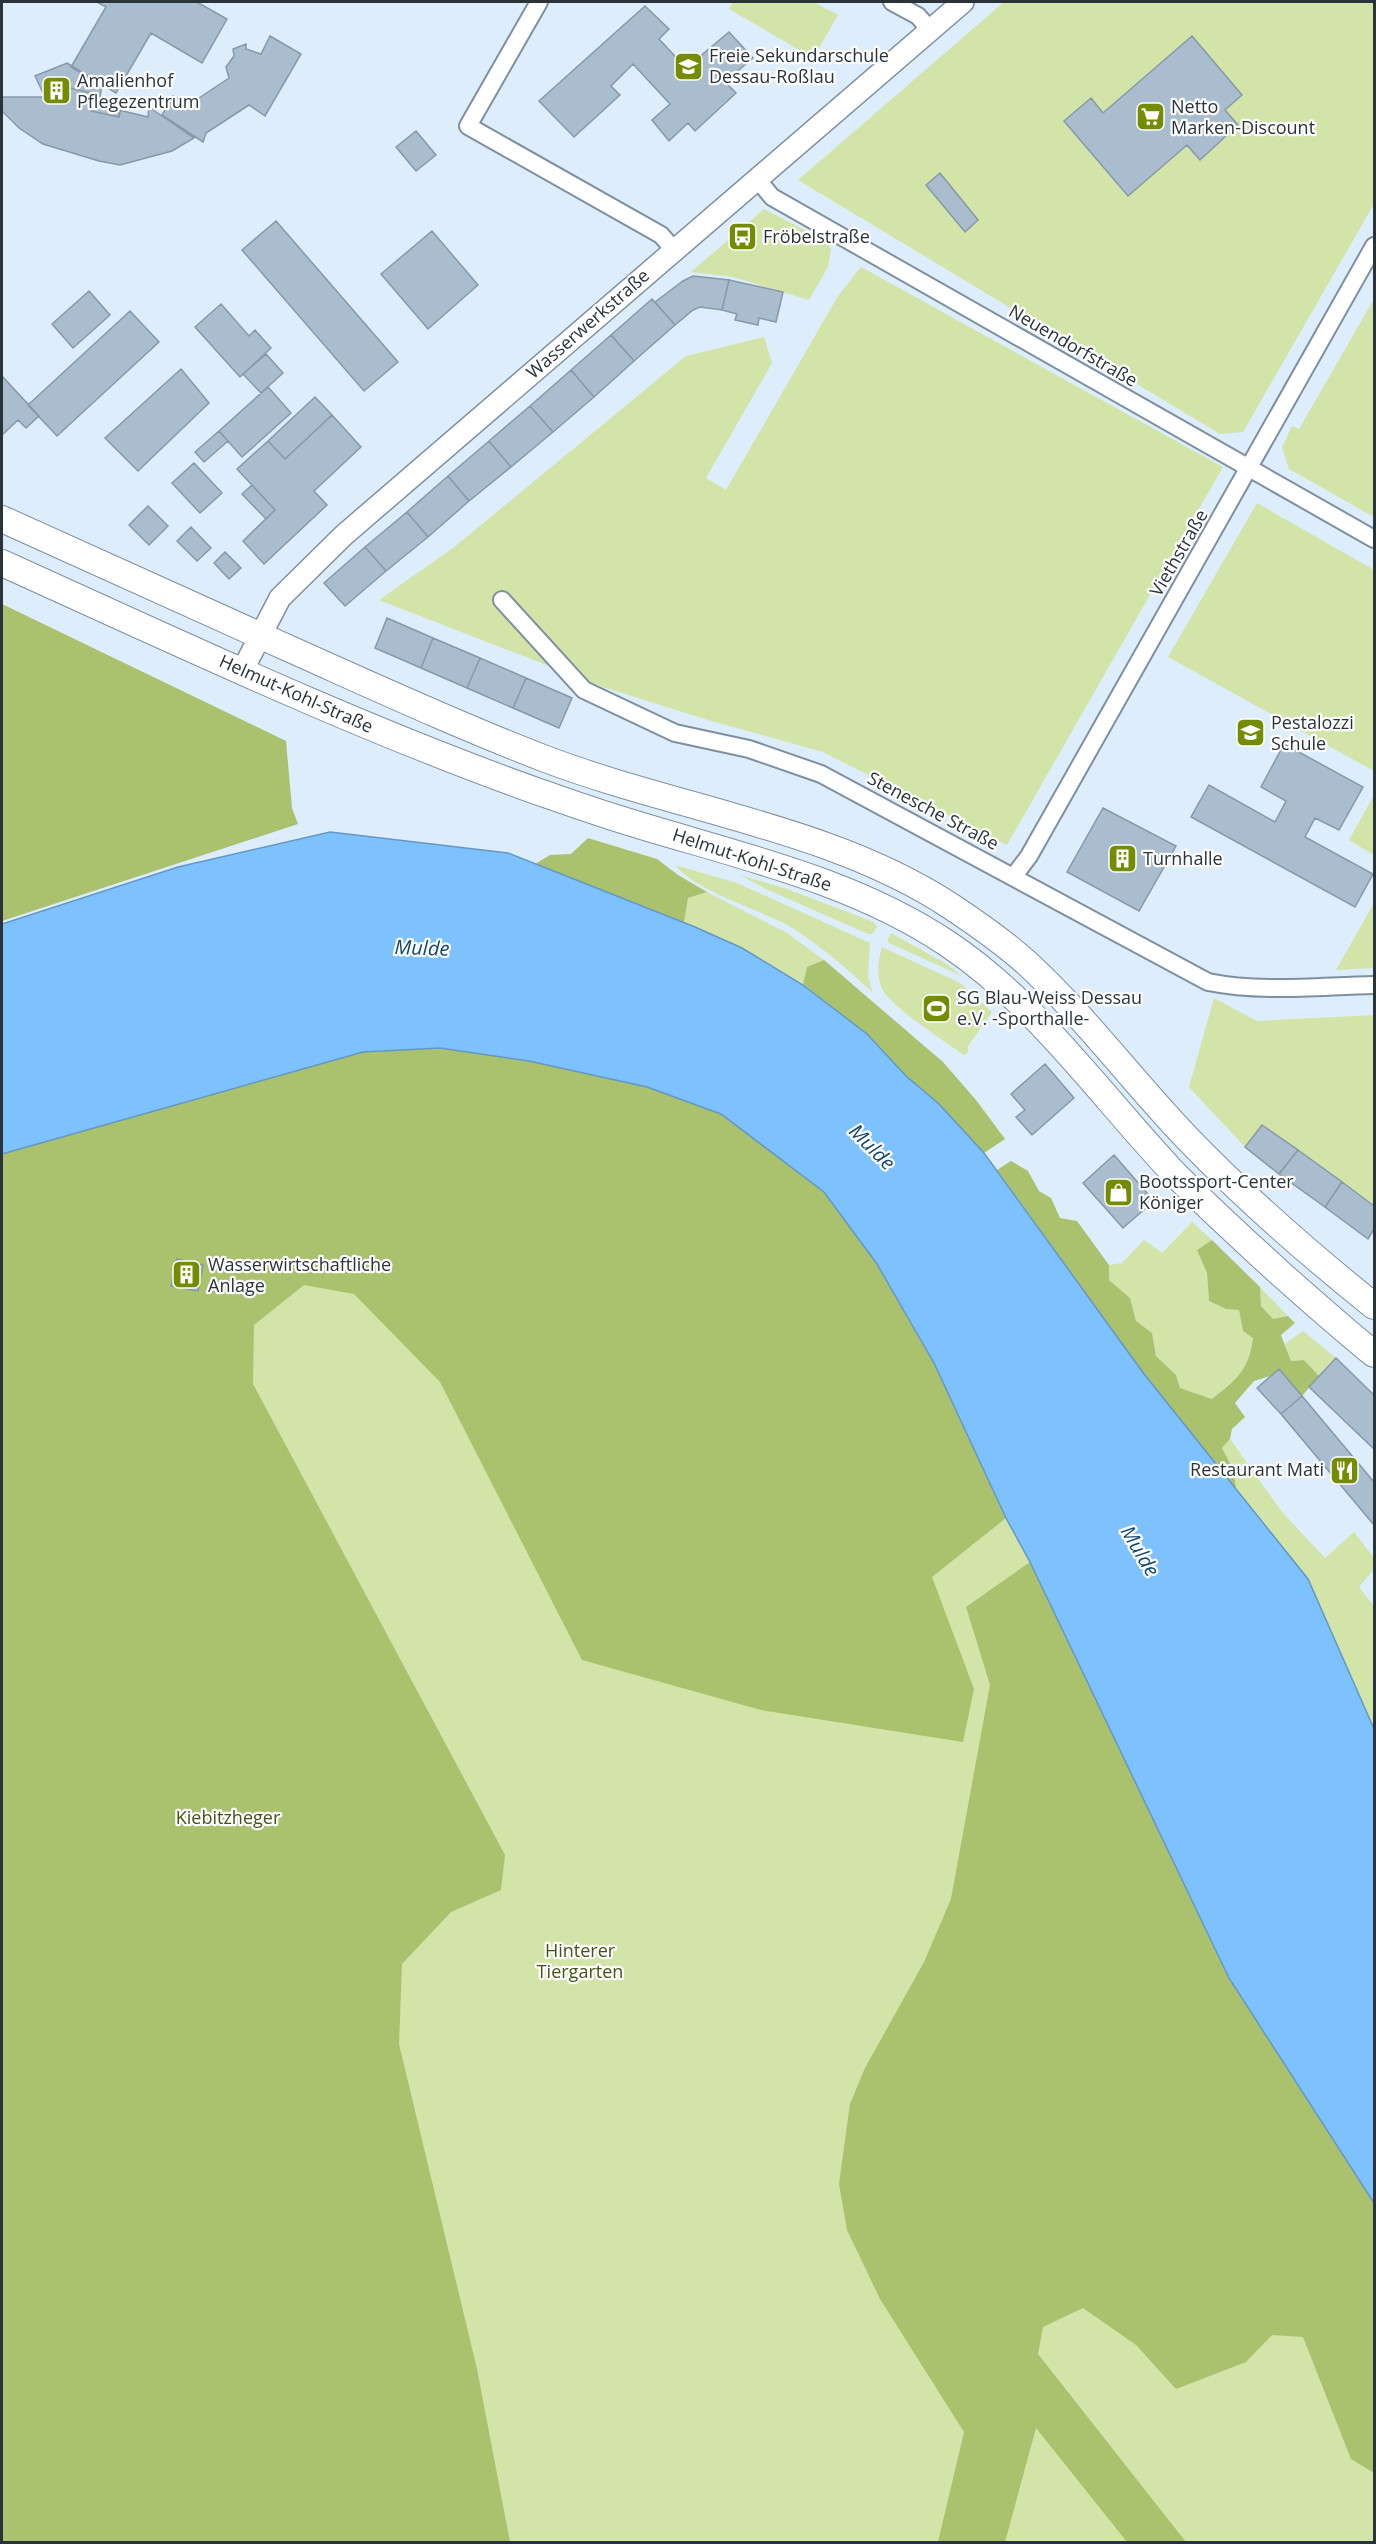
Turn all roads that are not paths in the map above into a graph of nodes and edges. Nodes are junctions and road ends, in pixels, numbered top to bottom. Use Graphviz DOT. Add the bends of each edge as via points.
graph roads {
  1 [pos="539,2"];
  2 [pos="892,2"];
  3 [pos="963,2"];
  4 [pos="930,30"];
  5 [pos="758,180"];
  6 [pos="1374,246"];
  7 [pos="674,250"];
  8 [pos="1249,470"];
  9 [pos="2,519"];
  10 [pos="1374,539"];
  11 [pos="2,563"];
  12 [pos="501,600"];
  13 [pos="260,635"];
  14 [pos="242,671"];
  15 [pos="1014,876"];
  16 [pos="1374,985"];
  17 [pos="1374,1306"];
  18 [pos="1374,1354"];
  1 -- 7 [label="street" via="468,126 662,235"];
  2 -- 4 [label="street" via="918,16"];
  3 -- 4 [label="street, Wasserwerkstraße"];
  4 -- 5 [label="street, Wasserwerkstraße"];
  5 -- 7 [label="street, Wasserwerkstraße"];
  5 -- 8 [label="street, Neuendorfstraße" via="772,197"];
  6 -- 8 [label="street, Viethstraße"];
  7 -- 13 [label="street, Wasserwerkstraße" via="344,535 280,597"];
  8 -- 10 [label="street, Neuendorfstraße"];
  8 -- 15 [label="street, Viethstraße"];
  9 -- 13 [label="main road, Helmut-Kohl-Straße"];
  11 -- 14 [label="main road, Helmut-Kohl-Straße"];
  12 -- 15 [label="street, Stenesche Straße" via="584,690 675,733 749,749 821,774"];
  13 -- 14 [label="street, Wasserwerkstraße"];
  13 -- 17 [label="main road, Helmut-Kohl-Straße" via="543,758 849,854 948,904 1026,962 1243,1195"];
  14 -- 18 [label="main road, Helmut-Kohl-Straße" via="430,752 617,819 798,872 918,924 986,971 1034,1017 1217,1217"];
  15 -- 16 [label="street, Stenesche Straße" via="1208,982 1234,987"];
}
